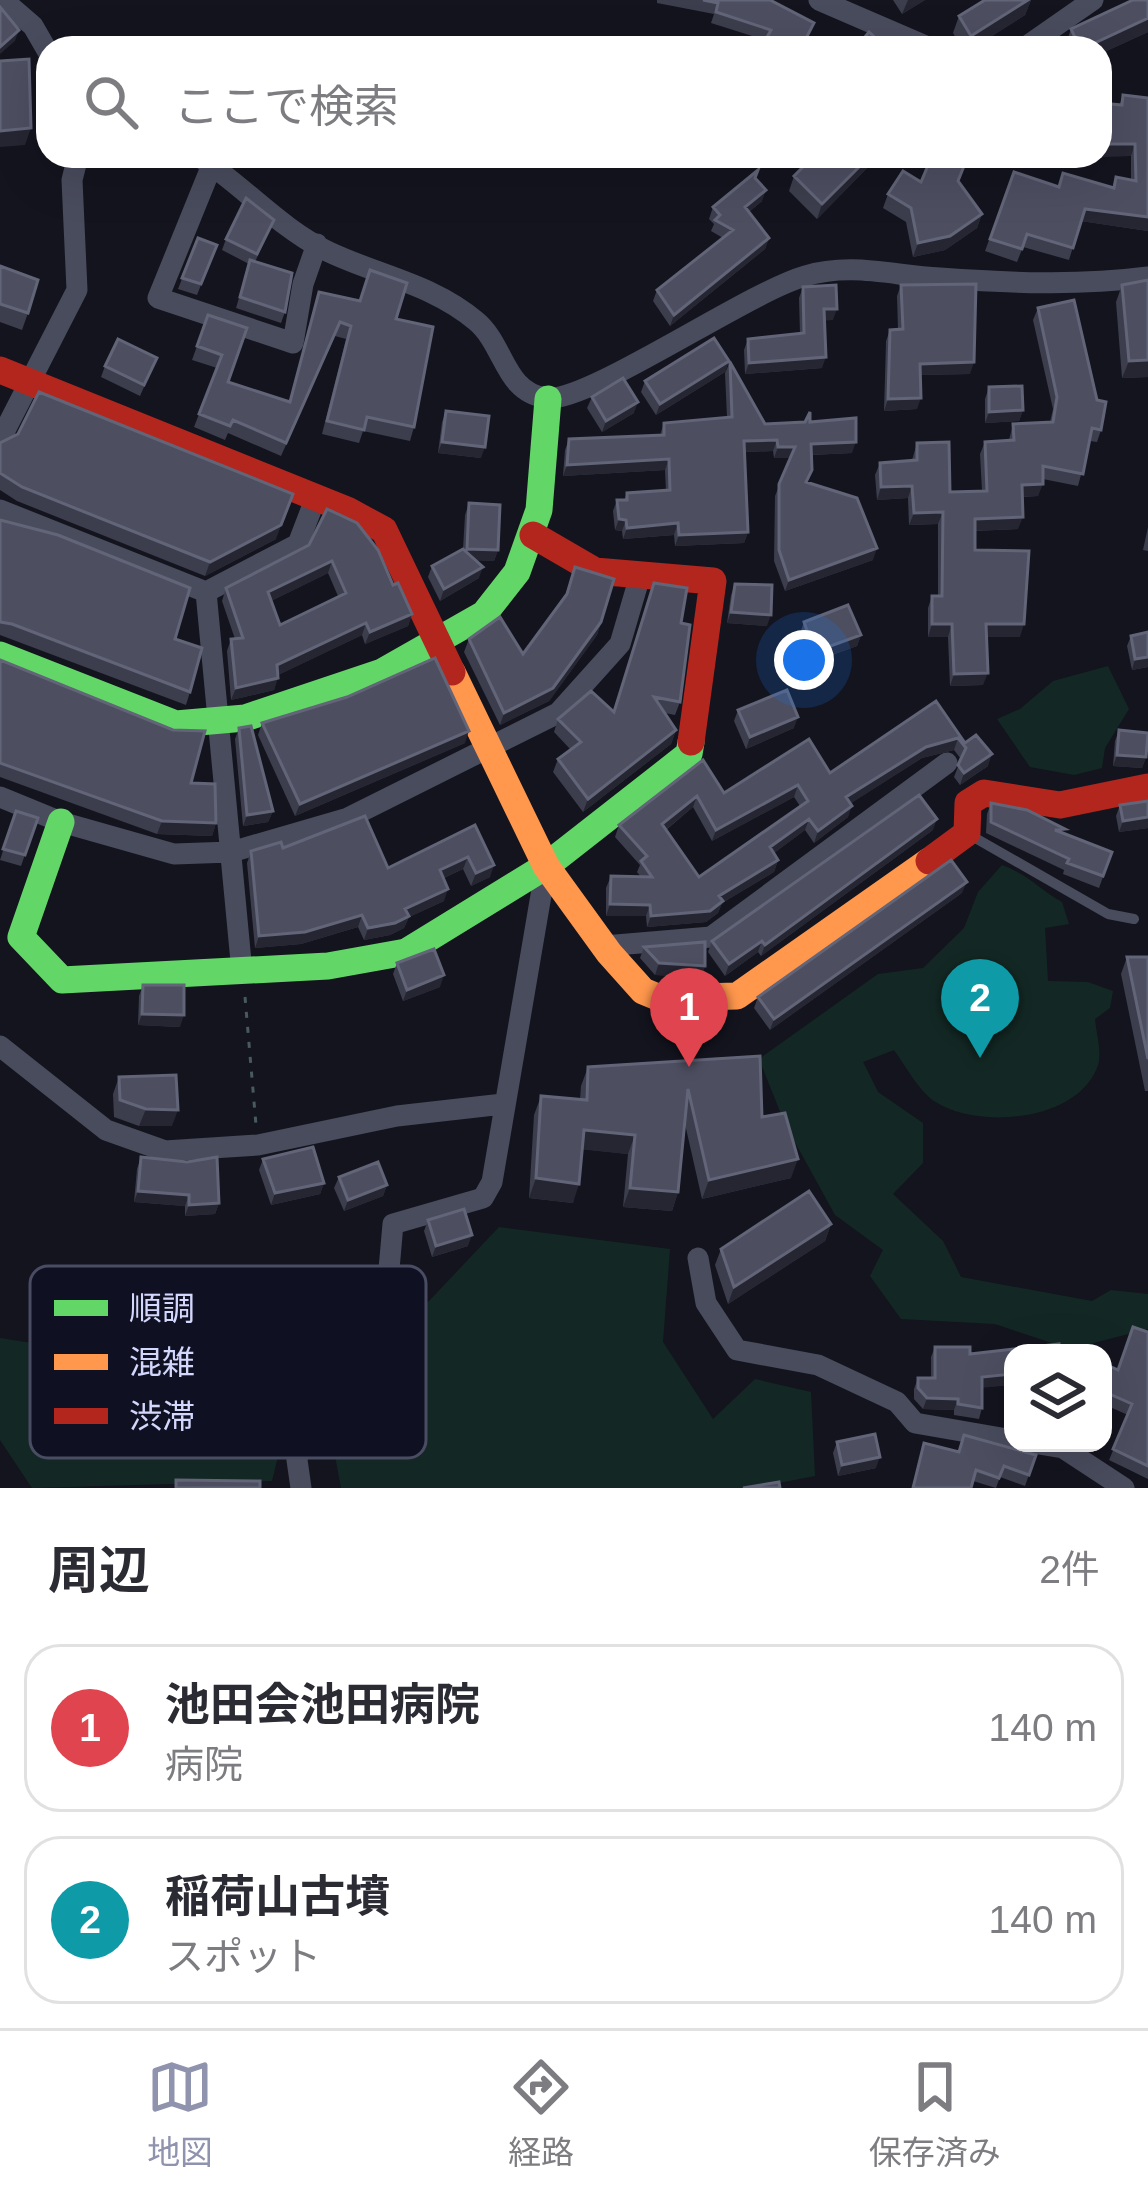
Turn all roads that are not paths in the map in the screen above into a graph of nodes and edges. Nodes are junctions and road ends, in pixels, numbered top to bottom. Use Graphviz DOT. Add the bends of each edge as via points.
graph roads {
  1 [pos="3,0"];
  2 [pos="820,0"];
  3 [pos="1093,0"];
  4 [pos="39,36"];
  5 [pos="902,36"];
  6 [pos="1041,36"];
  7 [pos="75,168"];
  8 [pos="202,168"];
  9 [pos="216,168"];
  10 [pos="317,244"];
  11 [pos="1148,277"];
  12 [pos="0,370"];
  13 [pos="31,384"];
  14 [pos="548,399"];
  15 [pos="0,440"];
  16 [pos="316,497"];
  17 [pos="0,510"];
  18 [pos="533,535"];
  19 [pos="640,576"];
  20 [pos="206,592"];
  21 [pos="441,640"];
  22 [pos="0,655"];
  23 [pos="217,727"];
  24 [pos="488,746"];
  25 [pos="947,763"];
  26 [pos="1148,787"];
  27 [pos="0,797"];
  28 [pos="61,822"];
  29 [pos="967,833"];
  30 [pos="231,852"];
  31 [pos="547,866"];
  32 [pos="1134,919"];
  33 [pos="604,946"];
  34 [pos="242,972"];
  35 [pos="0,1046"];
  36 [pos="502,1104"];
  37 [pos="698,1258"];
  38 [pos="389,1266"];
  39 [pos="1004,1438"];
  40 [pos="1069,1452"];
  41 [pos="297,1458"];
  42 [pos="302,1488"];
  43 [pos="1124,1488"];
  1 -- 4 [label="street"];
  2 -- 5 [label="street"];
  3 -- 6 [label="street"];
  7 -- 13 [label="street" via="77,290"];
  8 -- 10 [label="street" via="158,298 293,343"];
  9 -- 10 [label="street"];
  10 -- 14 [label="street" via="438,295 494,341 514,383"];
  11 -- 14 [label="street" via="1054,285 881,268 823,271 671,340 576,397"];
  12 -- 13 [label="street"];
  13 -- 15 [label="street"];
  13 -- 16 [label="street"];
  14 -- 18 [label="street"];
  16 -- 20 [label="street" via="298,544"];
  16 -- 21 [label="street" via="384,530"];
  17 -- 20 [label="street"];
  18 -- 19 [label="street" via="595,571"];
  18 -- 21 [label="street" via="484,614"];
  19 -- 24 [label="street" via="620,644 558,713"];
  19 -- 31 [label="street" via="713,581 689,754"];
  20 -- 23 [label="street"];
  21 -- 23 [label="street" via="285,711"];
  21 -- 24 [label="street"];
  22 -- 23 [label="street" via="176,724"];
  23 -- 30 [label="street"];
  24 -- 30 [label="street" via="348,818"];
  24 -- 31 [label="street"];
  25 -- 33 [label="street" via="711,937"];
  26 -- 29 [label="street" via="1060,806 984,793 968,803"];
  27 -- 28 [label="street"];
  28 -- 30 [label="street" via="174,854"];
  28 -- 34 [label="street" via="21,937 62,980"];
  29 -- 32 [label="lane" via="1108,914"];
  29 -- 33 [label="street" via="737,996 660,998 643,991"];
  30 -- 34 [label="street"];
  31 -- 33 [label="street"];
  31 -- 34 [label="street" via="406,952"];
  31 -- 36 [label="street"];
  35 -- 36 [label="street" via="68,1103 135,1144 201,1152"];
  36 -- 38 [label="street" via="483,1198 393,1224"];
  37 -- 39 [label="street" via="706,1303 737,1350 818,1365 897,1402 915,1423"];
  40 -- 43 [label="street"];
  41 -- 42 [label="street"];
}
